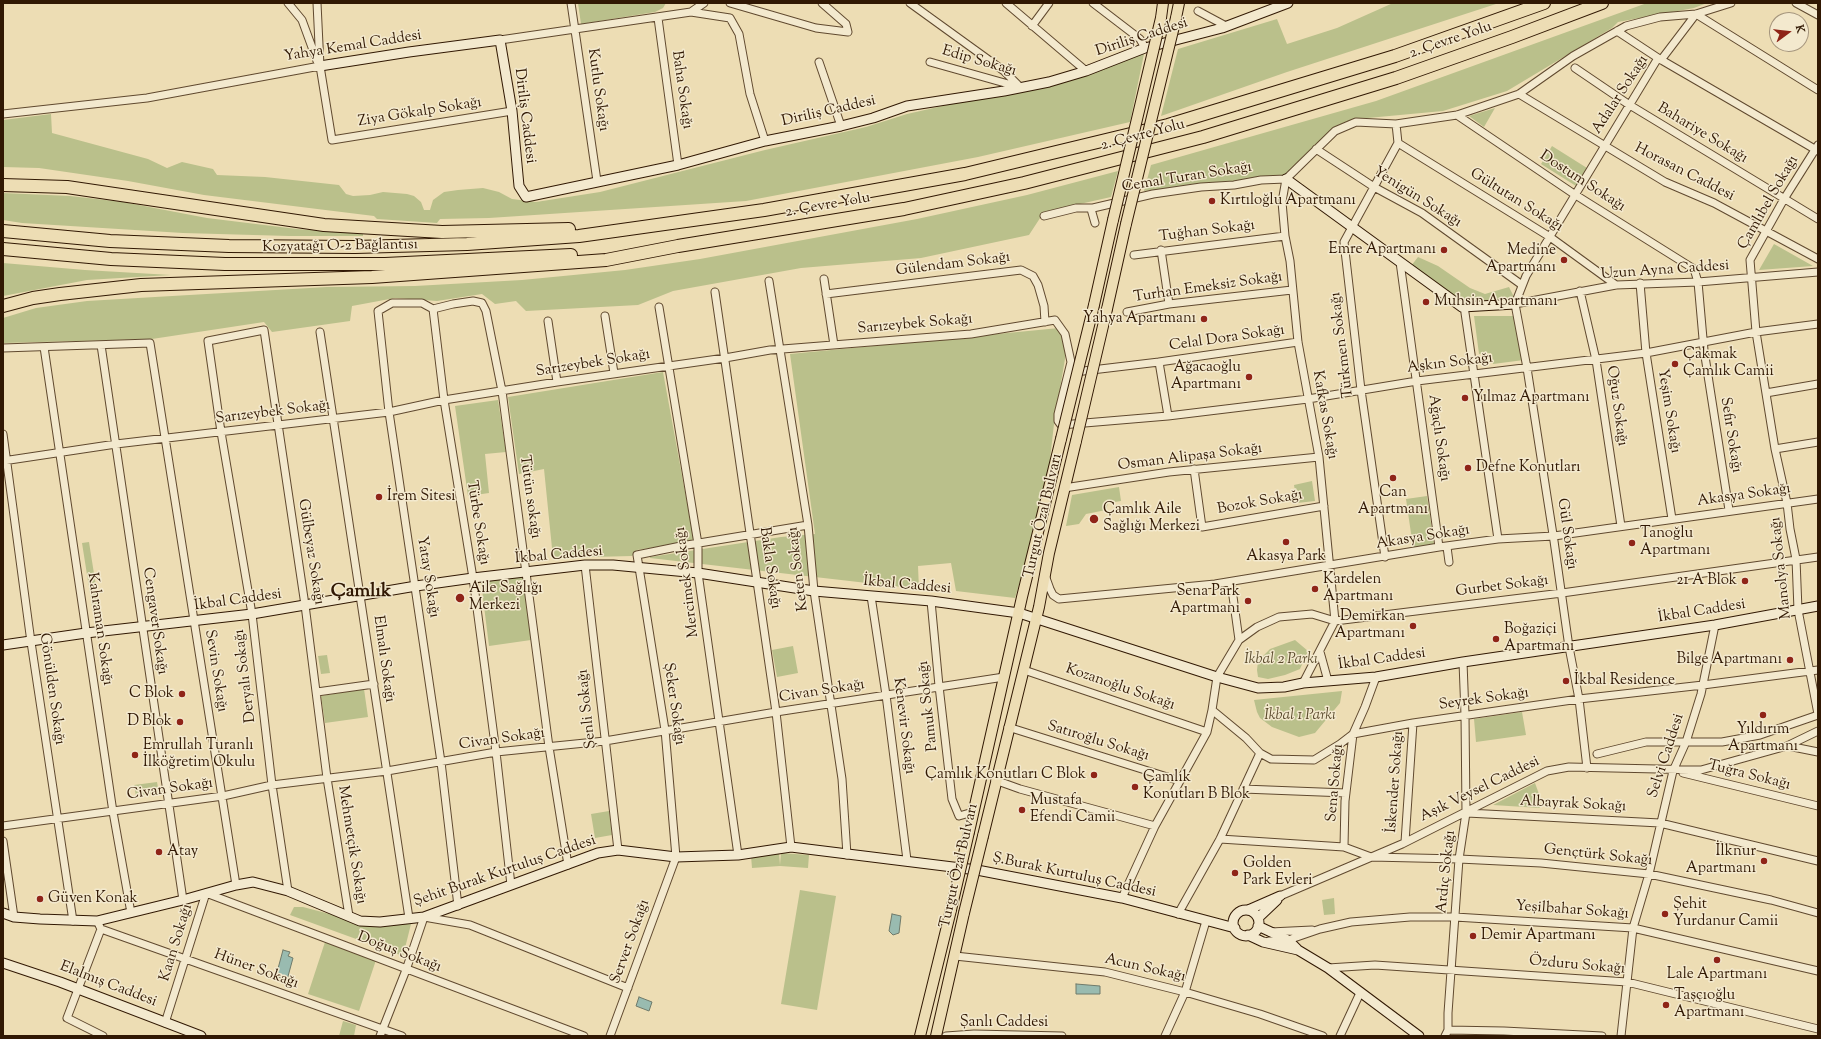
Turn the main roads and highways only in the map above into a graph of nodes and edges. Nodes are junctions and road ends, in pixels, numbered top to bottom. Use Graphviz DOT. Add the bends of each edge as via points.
graph roads {
  1 [pos="1163,3"];
  2 [pos="1179,3"];
  3 [pos="1544,3"];
  4 [pos="1602,3"];
  5 [pos="3,184"];
  6 [pos="676,223"];
  7 [pos="3,231"];
  8 [pos="678,246"];
  9 [pos="3,249"];
  10 [pos="3,306"];
  11 [pos="920,1036"];
  12 [pos="936,1036"];
  1 -- 11 [label="main road, Turgut Özal Bulvarı, bridge"];
  2 -- 12 [label="main road, Turgut Özal Bulvarı, bridge"];
  3 -- 6 [label="highway, 2. Çevre Yolu" via="1395,56 1168,125 965,174"];
  4 -- 8 [label="highway, 2. Çevre Yolu" via="1396,78 1203,137 957,198"];
  5 -- 6 [label="highway" via="67,187 324,225 442,232"];
  6 -- 7 [label="highway, Kozyatağı O-2 Bağlantısı" via="579,236 467,244 355,247 229,246 118,241"];
  8 -- 9 [label="highway, Kozyatağı O-2 Bağlantısı" via="581,254 385,264 225,264 111,259"];
  8 -- 10 [label="highway" via="606,260 530,266 100,288 32,298"];
}
